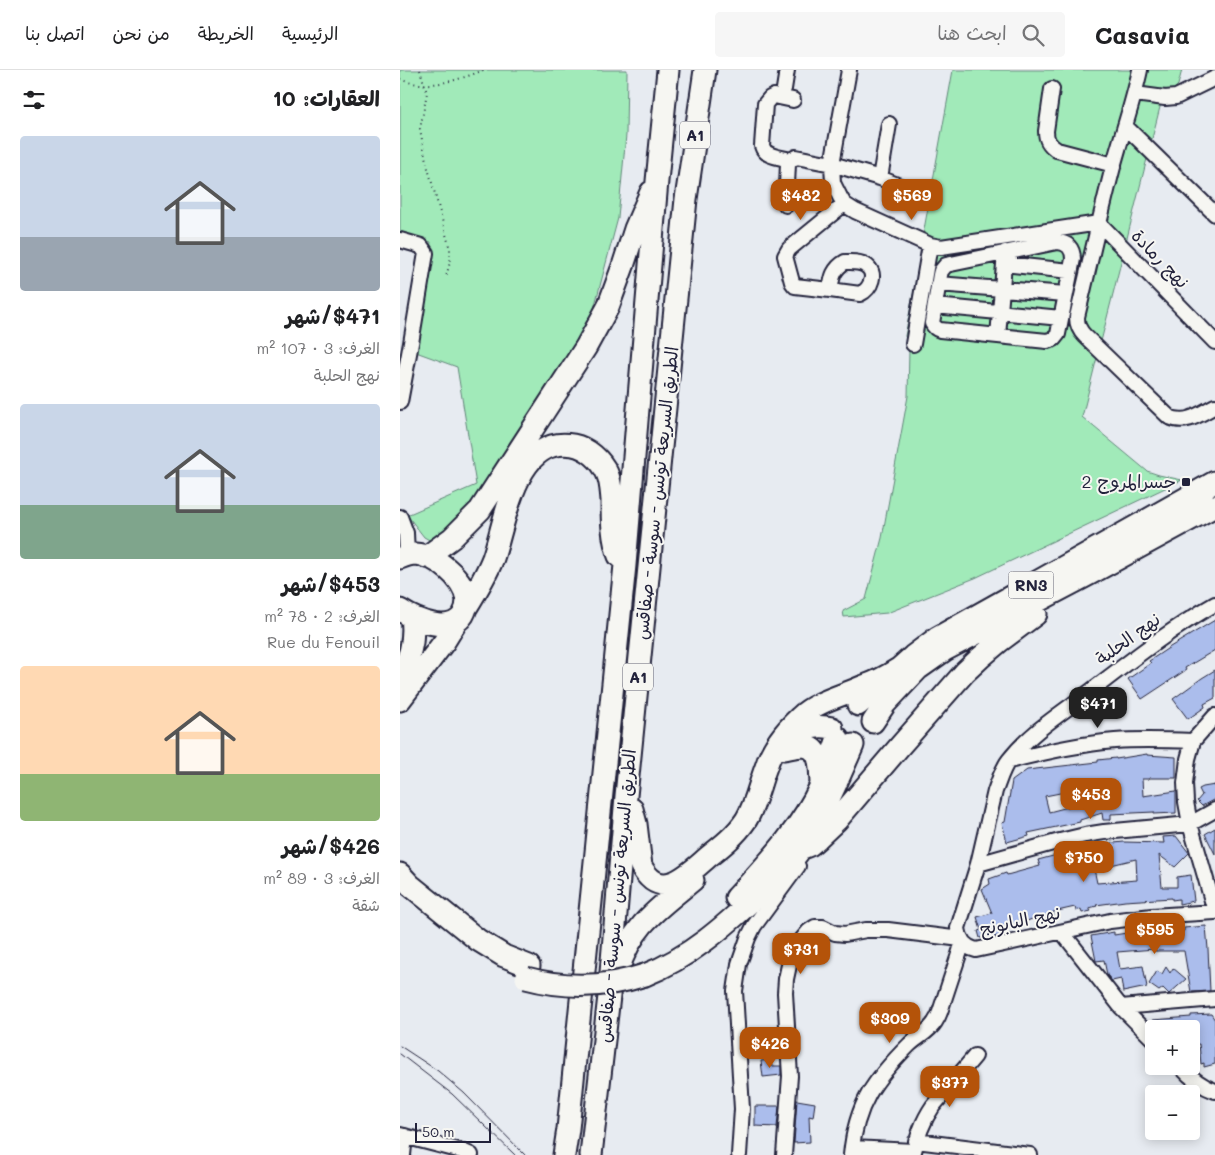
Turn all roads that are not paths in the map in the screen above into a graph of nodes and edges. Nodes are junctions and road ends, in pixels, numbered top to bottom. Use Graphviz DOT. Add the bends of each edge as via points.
graph roads {
  1 [pos="668,70"];
  2 [pos="705,70"];
  3 [pos="787,70"];
  4 [pos="850,70"];
  5 [pos="1140,70"];
  6 [pos="1214,81"];
  7 [pos="1052,88"];
  8 [pos="1135,94"];
  9 [pos="889,124"];
  10 [pos="1125,126"];
  11 [pos="790,160"];
  12 [pos="832,164"];
  13 [pos="1114,165"];
  14 [pos="880,178"];
  15 [pos="657,181"];
  16 [pos="922,195"];
  17 [pos="786,204"];
  18 [pos="844,204"];
  19 [pos="1215,214"];
  20 [pos="1099,223"];
  21 [pos="1057,236"];
  22 [pos="400,240"];
  23 [pos="930,245"];
  24 [pos="1005,258"];
  25 [pos="1070,271"];
  26 [pos="938,284"];
  27 [pos="1002,289"];
  28 [pos="830,290"];
  29 [pos="1066,294"];
  30 [pos="935,306"];
  31 [pos="1000,312"];
  32 [pos="1061,318"];
  33 [pos="998,336"];
  34 [pos="1215,342"];
  35 [pos="411,343"];
  36 [pos="913,344"];
  37 [pos="400,354"];
  38 [pos="400,402"];
  39 [pos="1215,406"];
  40 [pos="1215,482"];
  41 [pos="1215,506"];
  42 [pos="402,522"];
  43 [pos="414,556"];
  44 [pos="625,565"];
  45 [pos="1086,576"];
  46 [pos="1215,604"];
  47 [pos="405,615"];
  48 [pos="462,615"];
  49 [pos="898,669"];
  50 [pos="400,676"];
  51 [pos="400,700"];
  52 [pos="858,705"];
  53 [pos="1215,716"];
  54 [pos="872,722"];
  55 [pos="841,737"];
  56 [pos="1030,737"];
  57 [pos="1193,741"];
  58 [pos="784,749"];
  59 [pos="1039,753"];
  60 [pos="1008,761"];
  61 [pos="822,784"];
  62 [pos="626,796"];
  63 [pos="1215,810"];
  64 [pos="1190,824"];
  65 [pos="818,838"];
  66 [pos="800,849"];
  67 [pos="978,864"];
  68 [pos="400,874"];
  69 [pos="400,892"];
  70 [pos="1215,912"];
  71 [pos="1062,932"];
  72 [pos="962,941"];
  73 [pos="646,968"];
  74 [pos="528,972"];
  75 [pos="609,996"];
  76 [pos="1215,999"];
  77 [pos="1121,1007"];
  78 [pos="1145,1031"];
  79 [pos="975,1056"];
  80 [pos="1189,1075"];
  81 [pos="1215,1091"];
  82 [pos="403,1136"];
  83 [pos="914,1149"];
  84 [pos="851,1152"];
  85 [pos="465,1154"];
  86 [pos="403,1155"];
  87 [pos="564,1155"];
  88 [pos="592,1155"];
  89 [pos="739,1155"];
  90 [pos="784,1155"];
  91 [pos="1030,1155"];
  1 -- 15 [label="highway, الطريق السريعة تونس - سوسة - صفاقس / A1"];
  2 -- 62 [label="highway, الطريق السريعة تونس - سوسة - صفاقس / A1" via="686,200"];
  3 -- 11 [label="street" via="789,94 774,96 765,104 762,146 765,152"];
  4 -- 12 [label="street"];
  5 -- 8 [label="street"];
  6 -- 8 [label="street" via="1176,97"];
  7 -- 13 [label="street" via="1046,131 1048,142 1057,150"];
  8 -- 10 [label="street"];
  9 -- 14 [label="street"];
  10 -- 13 [label="street"];
  10 -- 19 [label="street"];
  11 -- 12 [label="street" via="796,157"];
  11 -- 17 [label="street"];
  12 -- 14 [label="street"];
  12 -- 18 [label="street" via="834,182"];
  13 -- 20 [label="street"];
  14 -- 16 [label="street"];
  15 -- 43 [label="highway" via="641,212 597,328 484,505 452,538"];
  15 -- 44 [label="highway, الطريق السريعة تونس - سوسة - صفاقس / A1"];
  18 -- 23 [label="street"];
  18 -- 28 [label="street" via="789,249 785,256 793,285"];
  20 -- 21 [label="street"];
  20 -- 34 [label="street, نهج رمادة"];
  20 -- 39 [label="street" via="1077,317 1081,332 1169,417 1186,420"];
  21 -- 23 [label="street" via="946,247"];
  21 -- 24 [label="street"];
  21 -- 25 [label="street" via="1072,251"];
  22 -- 35 [label="street" via="421,246 426,253"];
  23 -- 36 [label="street"];
  24 -- 25 [label="street"];
  24 -- 26 [label="street" via="946,265"];
  24 -- 27 [label="street"];
  25 -- 29 [label="street"];
  26 -- 27 [label="street"];
  26 -- 30 [label="street"];
  27 -- 29 [label="street"];
  27 -- 31 [label="street"];
  29 -- 32 [label="street"];
  30 -- 31 [label="street"];
  30 -- 33 [label="street" via="932,323 936,329"];
  31 -- 32 [label="street"];
  31 -- 33 [label="street"];
  32 -- 33 [label="street" via="1058,334 1052,340"];
  35 -- 37 [label="street"];
  35 -- 38 [label="street"];
  40 -- 49 [label="highway, RN3" via="937,638"];
  41 -- 45 [label="highway, RN3"];
  42 -- 43 [label="street" via="414,538"];
  43 -- 48 [label="highway" via="445,566 457,578 467,598"];
  44 -- 48 [label="highway" via="615,546 612,490 603,466 598,459 576,446 550,447 542,450 524,469 506,512 493,557"];
  44 -- 87 [label="highway, الطريق السريعة تونس - سوسة - صفاقس / A1"];
  45 -- 54 [label="highway, RN3" via="932,658 890,699"];
  45 -- 65 [label="highway" via="980,658"];
  46 -- 56 [label="street, نهج الحلبة" via="1158,640"];
  47 -- 48 [label="highway" via="442,624 452,623"];
  47 -- 50 [label="highway" via="413,635 408,662"];
  48 -- 51 [label="highway"];
  49 -- 52 [label="highway, RN3"];
  49 -- 62 [label="highway" via="815,706 801,716 774,748 746,820 731,838 674,883 654,881 644,872 634,817"];
  52 -- 54 [label="highway" via="868,711"];
  52 -- 55 [label="highway, RN3" via="841,707 834,716"];
  53 -- 57 [label="street"];
  54 -- 55 [label="highway, RN3" via="870,735 860,743"];
  55 -- 58 [label="highway" via="818,726 793,737"];
  55 -- 61 [label="highway"];
  55 -- 66 [label="highway" via="820,815"];
  56 -- 59 [label="street" via="1032,746"];
  56 -- 60 [label="street, نهج الحلبة"];
  57 -- 59 [label="street" via="1116,741"];
  57 -- 64 [label="street" via="1185,783"];
  58 -- 61 [label="highway" via="804,746 812,750 818,756"];
  58 -- 75 [label="highway" via="753,825 735,846 641,925 622,957"];
  59 -- 60 [label="street"];
  60 -- 67 [label="street, نهج البابونج" via="999,780"];
  61 -- 73 [label="highway" via="792,834 736,898"];
  62 -- 75 [label="highway, الطريق السريعة تونس - سوسة - صفاقس / A1"];
  63 -- 64 [label="street"];
  64 -- 67 [label="street" via="1086,835"];
  64 -- 70 [label="street"];
  65 -- 66 [label="highway"];
  65 -- 89 [label="street" via="757,922 739,964 735,991 742,1109"];
  66 -- 73 [label="highway" via="772,881 683,957 671,964"];
  67 -- 72 [label="street, نهج البابونج" via="958,928"];
  68 -- 74 [label="highway" via="478,940"];
  69 -- 74 [label="highway" via="476,953 502,968"];
  70 -- 71 [label="street, نهج البابونج" via="1110,921"];
  71 -- 72 [label="street, نهج البابونج" via="976,950"];
  71 -- 77 [label="street"];
  72 -- 84 [label="street" via="935,1022 884,1071 872,1087 858,1117"];
  72 -- 90 [label="street" via="882,930 845,934 815,927 809,931 791,956 786,979 790,1076"];
  73 -- 74 [label="highway, bridge" via="618,983 579,986 552,984"];
  75 -- 88 [label="highway, الطريق السريعة تونس - سوسة - صفاقس / A1"];
  76 -- 77 [label="street"];
  77 -- 78 [label="street"];
  79 -- 83 [label="street" via="933,1106 923,1122"];
  80 -- 81 [label="street"];
  82 -- 85 [label="street"];
  82 -- 86 [label="street"];
  83 -- 84 [label="street"];
  83 -- 91 [label="street"];
}
